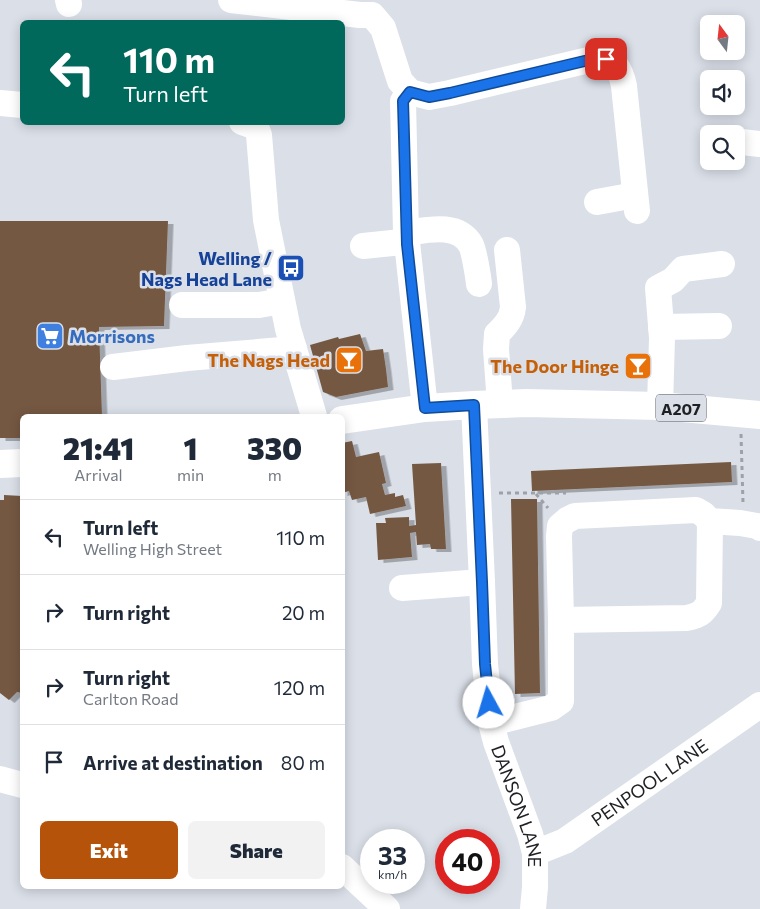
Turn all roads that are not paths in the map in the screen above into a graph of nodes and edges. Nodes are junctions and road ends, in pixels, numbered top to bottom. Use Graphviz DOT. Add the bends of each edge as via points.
graph roads {
  1 [pos="231,0"];
  2 [pos="410,92"];
  3 [pos="0,103"];
  4 [pos="20,105"];
  5 [pos="250,125"];
  6 [pos="598,202"];
  7 [pos="406,238"];
  8 [pos="363,246"];
  9 [pos="507,250"];
  10 [pos="722,264"];
  11 [pos="479,284"];
  12 [pos="282,301"];
  13 [pos="182,304"];
  14 [pos="719,326"];
  15 [pos="661,327"];
  16 [pos="294,349"];
  17 [pos="113,367"];
  18 [pos="487,404"];
  19 [pos="660,406"];
  20 [pos="425,408"];
  21 [pos="313,414"];
  22 [pos="750,414"];
  23 [pos="345,420"];
  24 [pos="20,463"];
  25 [pos="0,464"];
  26 [pos="710,521"];
  27 [pos="752,525"];
  28 [pos="482,582"];
  29 [pos="402,588"];
  30 [pos="561,620"];
  31 [pos="760,705"];
  32 [pos="492,723"];
  33 [pos="0,779"];
  34 [pos="20,784"];
  35 [pos="535,854"];
  36 [pos="345,871"];
  37 [pos="387,909"];
  38 [pos="533,909"];
  1 -- 2 [label="street" via="372,15 383,28 400,81"];
  2 -- 6 [label="street" via="429,97 593,59 606,59 621,73 624,86 636,203"];
  2 -- 7 [label="street" via="403,101"];
  3 -- 4 [label="street"];
  5 -- 12 [label="street" via="256,127 259,135 266,220"];
  7 -- 8 [label="street" via="402,242"];
  7 -- 11 [label="street" via="440,229 460,233 471,246"];
  7 -- 20 [label="street"];
  9 -- 18 [label="street, DANSON LANE" via="514,307 508,322 497,334"];
  10 -- 15 [label="street" via="683,269 673,280 658,288"];
  12 -- 13 [label="street" via="259,305"];
  12 -- 16 [label="street"];
  14 -- 15 [label="street"];
  15 -- 19 [label="street"];
  16 -- 17 [label="street"];
  16 -- 21 [label="street"];
  18 -- 19 [label="main road, A207"];
  18 -- 20 [label="main road, A207"];
  18 -- 28 [label="street, DANSON LANE" via="478,493"];
  19 -- 22 [label="main road, A207"];
  20 -- 23 [label="main road, A207"];
  24 -- 25 [label="main road"];
  26 -- 27 [label="street"];
  26 -- 30 [label="street" via="708,604 699,615 687,618"];
  26 -- 30 [label="street" via="696,510 575,516 567,520 560,526 559,536"];
  28 -- 29 [label="street"];
  28 -- 32 [label="street, DANSON LANE" via="485,664"];
  30 -- 32 [label="street" via="561,701 551,708"];
  31 -- 35 [label="street, PENPOOL LANE" via="565,841"];
  32 -- 35 [label="street, DANSON LANE"];
  33 -- 34 [label="street"];
  35 -- 38 [label="street, DANSON LANE"];
  36 -- 37 [label="street"];
}
